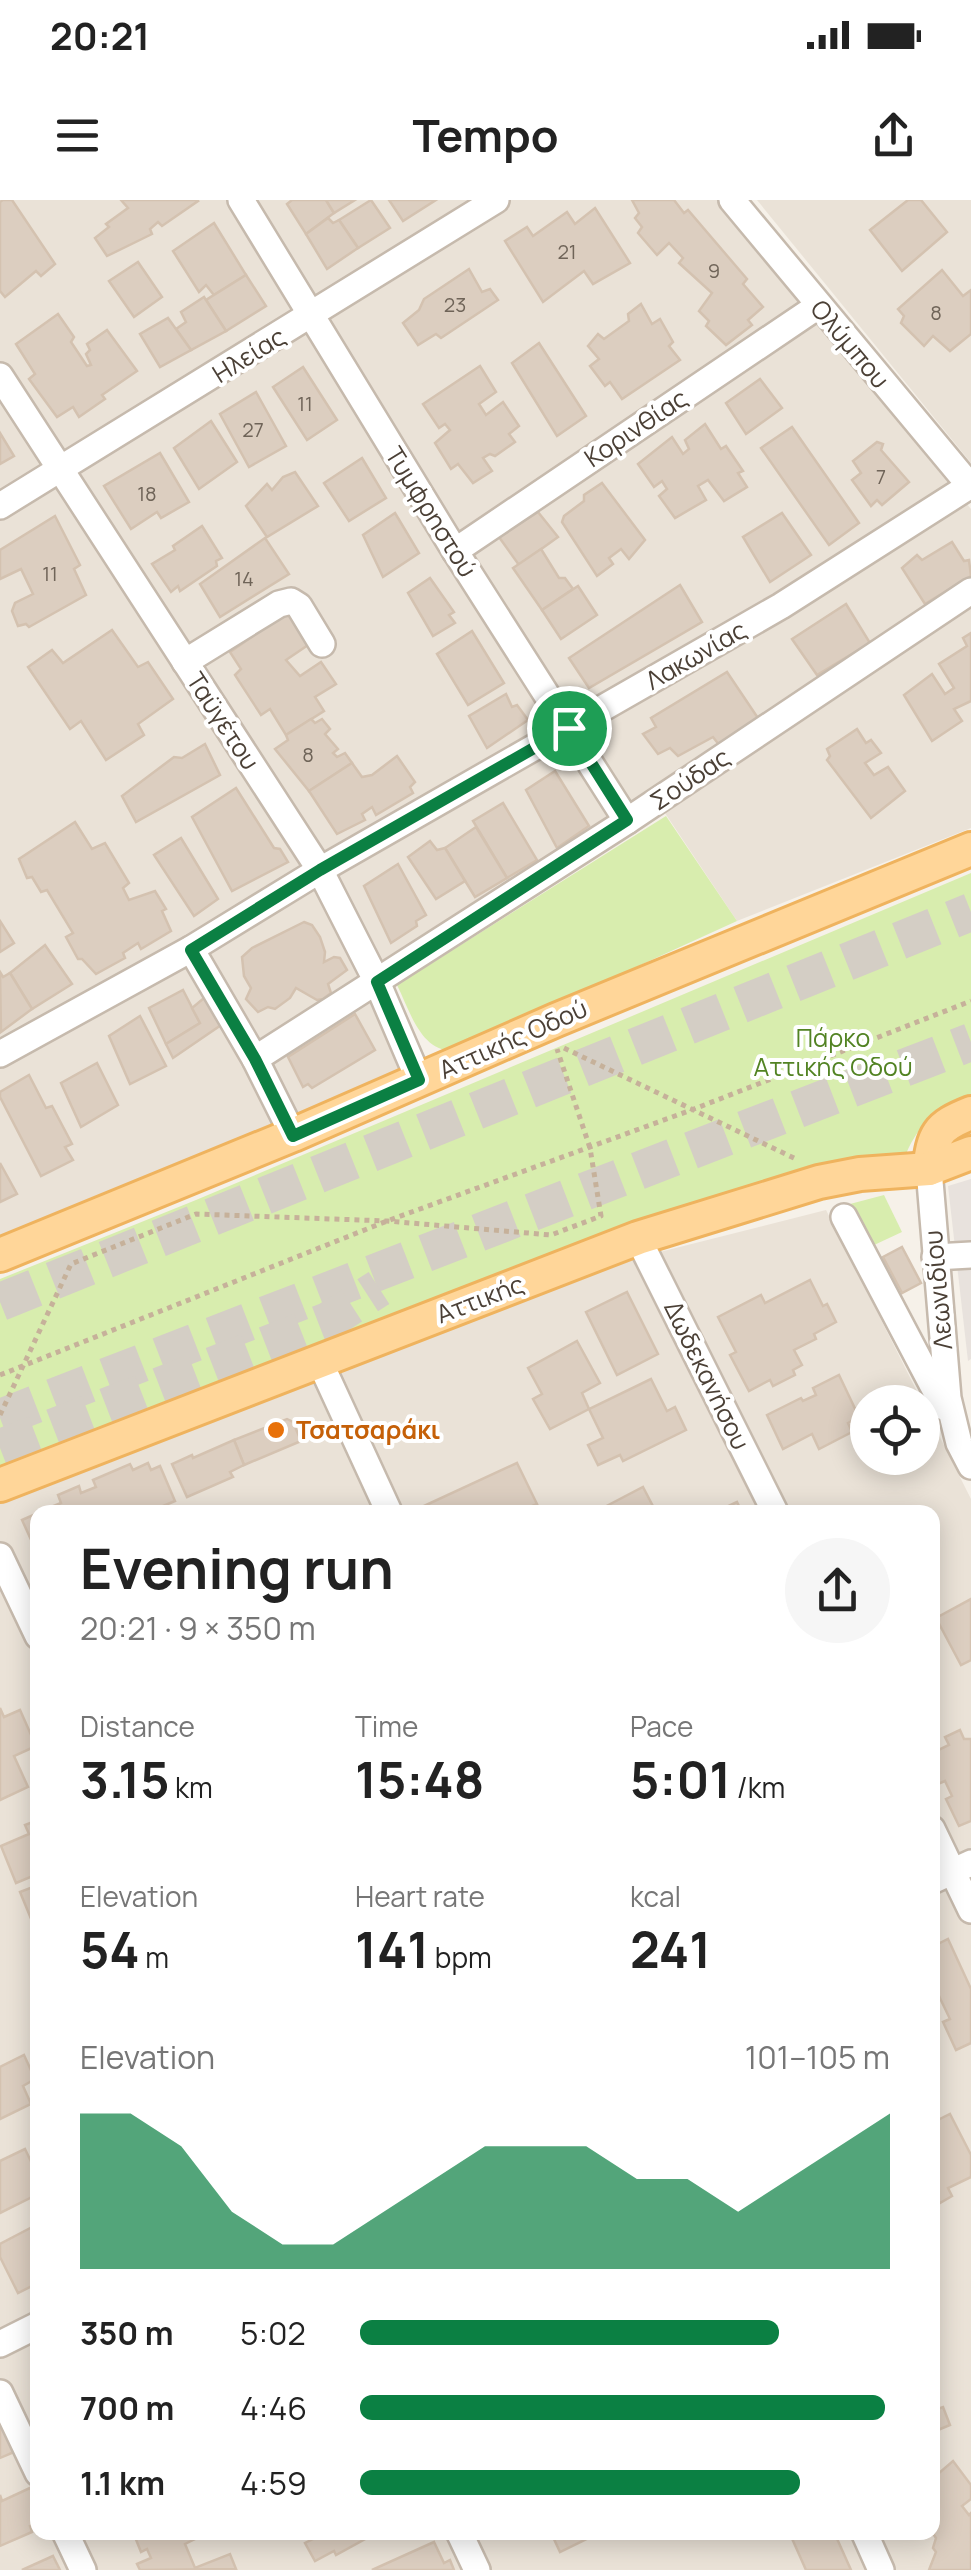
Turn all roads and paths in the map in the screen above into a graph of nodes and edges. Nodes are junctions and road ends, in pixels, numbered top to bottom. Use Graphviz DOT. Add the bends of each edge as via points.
graph roads {
  1 [pos="496,200"];
  2 [pos="732,200"];
  3 [pos="252,204"];
  4 [pos="818,306"];
  5 [pos="311,317"];
  6 [pos="0,376"];
  7 [pos="61,470"];
  8 [pos="971,486"];
  9 [pos="0,506"];
  10 [pos="454,551"];
  11 [pos="971,591"];
  12 [pos="322,644"];
  13 [pos="185,662"];
  14 [pos="569,728"];
  15 [pos="627,820"];
  16 [pos="971,849"];
  17 [pos="320,870"];
  18 [pos="191,950"];
  19 [pos="377,982"];
  20 [pos="971,1001"];
  21 [pos="0,1054"];
  22 [pos="255,1059"];
  23 [pos="419,1080"];
  24 [pos="694,1109"];
  25 [pos="971,1113"];
  26 [pos="293,1136"];
  27 [pos="590,1148"];
  28 [pos="971,1152"];
  29 [pos="929,1170"];
  30 [pos="836,1179"];
  31 [pos="844,1216"];
  32 [pos="387,1221"];
  33 [pos="638,1238"];
  34 [pos="0,1255"];
  35 [pos="971,1255"];
  36 [pos="935,1257"];
  37 [pos="318,1360"];
  38 [pos="26,1364"];
  39 [pos="0,1375"];
  40 [pos="0,1415"];
  41 [pos="954,1422"];
  42 [pos="971,1466"];
  43 [pos="0,1486"];
  44 [pos="386,1505"];
  45 [pos="772,1505"];
  46 [pos="0,1556"];
  47 [pos="30,1619"];
  48 [pos="940,1846"];
  49 [pos="952,1872"];
  50 [pos="971,1910"];
  51 [pos="30,2329"];
  52 [pos="0,2344"];
  53 [pos="0,2394"];
  54 [pos="30,2456"];
  55 [pos="69,2540"];
  56 [pos="464,2540"];
  57 [pos="868,2540"];
  58 [pos="83,2570"];
  59 [pos="477,2570"];
  60 [pos="881,2570"];
  1 -- 5 [label="street, Ηλείας"];
  2 -- 4 [label="street, Ολύμπου"];
  3 -- 5 [label="street, Τυμφρηστού"];
  4 -- 8 [label="street, Ολύμπου"];
  4 -- 10 [label="street, Κορινθίας"];
  5 -- 7 [label="street, Ηλείας"];
  5 -- 10 [label="street, Τυμφρηστού"];
  6 -- 7 [label="street, Ταϋγέτου"];
  7 -- 9 [label="street, Ηλείας"];
  7 -- 13 [label="street, Ταϋγέτου"];
  8 -- 14 [label="street, Λακωνίας"];
  10 -- 14 [label="street, Τυμφρηστού"];
  11 -- 15 [label="street, Σούδας"];
  12 -- 13 [label="street" via="292,600"];
  13 -- 17 [label="street, Ταϋγέτου"];
  14 -- 15 [label="street, Τυμφρηστού"];
  14 -- 17 [label="street, Λακωνίας"];
  15 -- 19 [label="street, Σούδας"];
  16 -- 23 [label="main road, Αττικής Οδού"];
  17 -- 18 [label="street, Λακωνίας"];
  17 -- 19 [label="street, Ταϋγέτου"];
  18 -- 21 [label="street, Λακωνίας"];
  18 -- 22 [label="street"];
  19 -- 22 [label="street, Σούδας"];
  19 -- 23 [label="street, Ταϋγέτου"];
  20 -- 24 [label="path"];
  22 -- 26 [label="street"];
  23 -- 26 [label="main road, Αττικής Οδού"];
  24 -- 27 [label="path"];
  24 -- 27 [label="path" via="555,1044"];
  24 -- 30 [label="path"];
  25 -- 29 [label="main road" via="938,1131"];
  26 -- 34 [label="main road, Αττικής Οδού"];
  27 -- 32 [label="path"];
  27 -- 32 [label="path" via="600,1216 551,1234"];
  28 -- 29 [label="main road, Αττικής"];
  29 -- 30 [label="main road, Αττικής"];
  29 -- 36 [label="street, Λεωνιδίου"];
  30 -- 33 [label="main road, Αττικής"];
  31 -- 41 [label="street"];
  32 -- 38 [label="path"];
  32 -- 38 [label="path" via="196,1214 153,1231 72,1264"];
  33 -- 37 [label="main road, Αττικής"];
  33 -- 45 [label="street, Δωδεκανήσου"];
  35 -- 36 [label="street"];
  36 -- 41 [label="street, Λεωνιδίου"];
  37 -- 43 [label="main road, Αττικής"];
  37 -- 44 [label="street"];
  38 -- 39 [label="path"];
  38 -- 40 [label="path"];
  41 -- 42 [label="street, Λεωνιδίου"];
  46 -- 47 [label="street"];
  48 -- 49 [label="street"];
  49 -- 50 [label="street"];
  51 -- 52 [label="street"];
  53 -- 54 [label="street"];
  55 -- 58 [label="street"];
  56 -- 59 [label="street"];
  57 -- 60 [label="street"];
}
